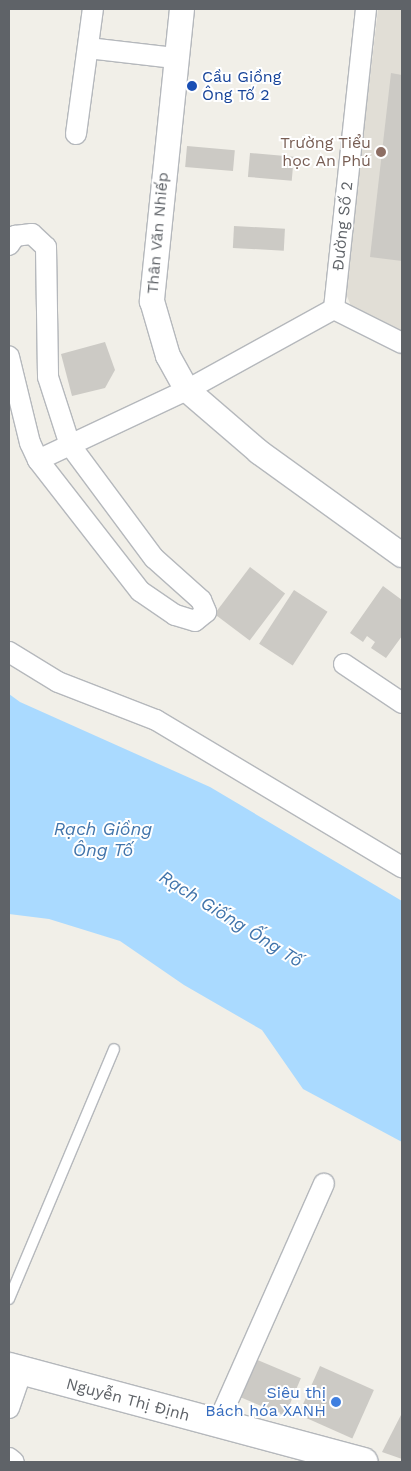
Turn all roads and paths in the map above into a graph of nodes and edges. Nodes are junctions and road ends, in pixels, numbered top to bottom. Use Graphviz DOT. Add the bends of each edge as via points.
graph roads {
  1 [pos="93,9"];
  2 [pos="182,9"];
  3 [pos="366,9"];
  4 [pos="88,48"];
  5 [pos="174,58"];
  6 [pos="76,134"];
  7 [pos="9,245"];
  8 [pos="334,309"];
  9 [pos="402,343"];
  10 [pos="9,357"];
  11 [pos="187,390"];
  12 [pos="70,445"];
  13 [pos="38,460"];
  14 [pos="402,555"];
  15 [pos="9,652"];
  16 [pos="344,664"];
  17 [pos="402,703"];
  18 [pos="402,867"];
  19 [pos="114,1049"];
  20 [pos="324,1184"];
  21 [pos="9,1299"];
  22 [pos="15,1369"];
  23 [pos="9,1408"];
  24 [pos="218,1425"];
  25 [pos="9,1458"];
  26 [pos="14,1462"];
  27 [pos="363,1462"];
  1 -- 4 [label="street"];
  2 -- 5 [label="street, Thân Văn Nhiếp"];
  3 -- 8 [label="street, Đường Số 2"];
  4 -- 5 [label="street"];
  4 -- 6 [label="street"];
  5 -- 11 [label="street, Thân Văn Nhiếp" via="152,301 168,356"];
  7 -- 12 [label="street" via="15,236 32,234 46,247 48,377"];
  8 -- 9 [label="street"];
  8 -- 11 [label="street"];
  10 -- 13 [label="street" via="30,443"];
  11 -- 12 [label="street"];
  11 -- 14 [label="street, Thân Văn Nhiếp" via="259,452"];
  12 -- 13 [label="street"];
  12 -- 13 [label="street" via="154,558 201,600 206,612 195,621 175,616 140,591"];
  15 -- 18 [label="street" via="58,682 156,720"];
  16 -- 17 [label="street"];
  19 -- 21 [label="lane"];
  20 -- 24 [label="street"];
  22 -- 23 [label="street"];
  22 -- 24 [label="main road, Nguyễn Thị Định"];
  24 -- 27 [label="main road, Nguyễn Thị Định"];
  25 -- 26 [label="street"];
}
